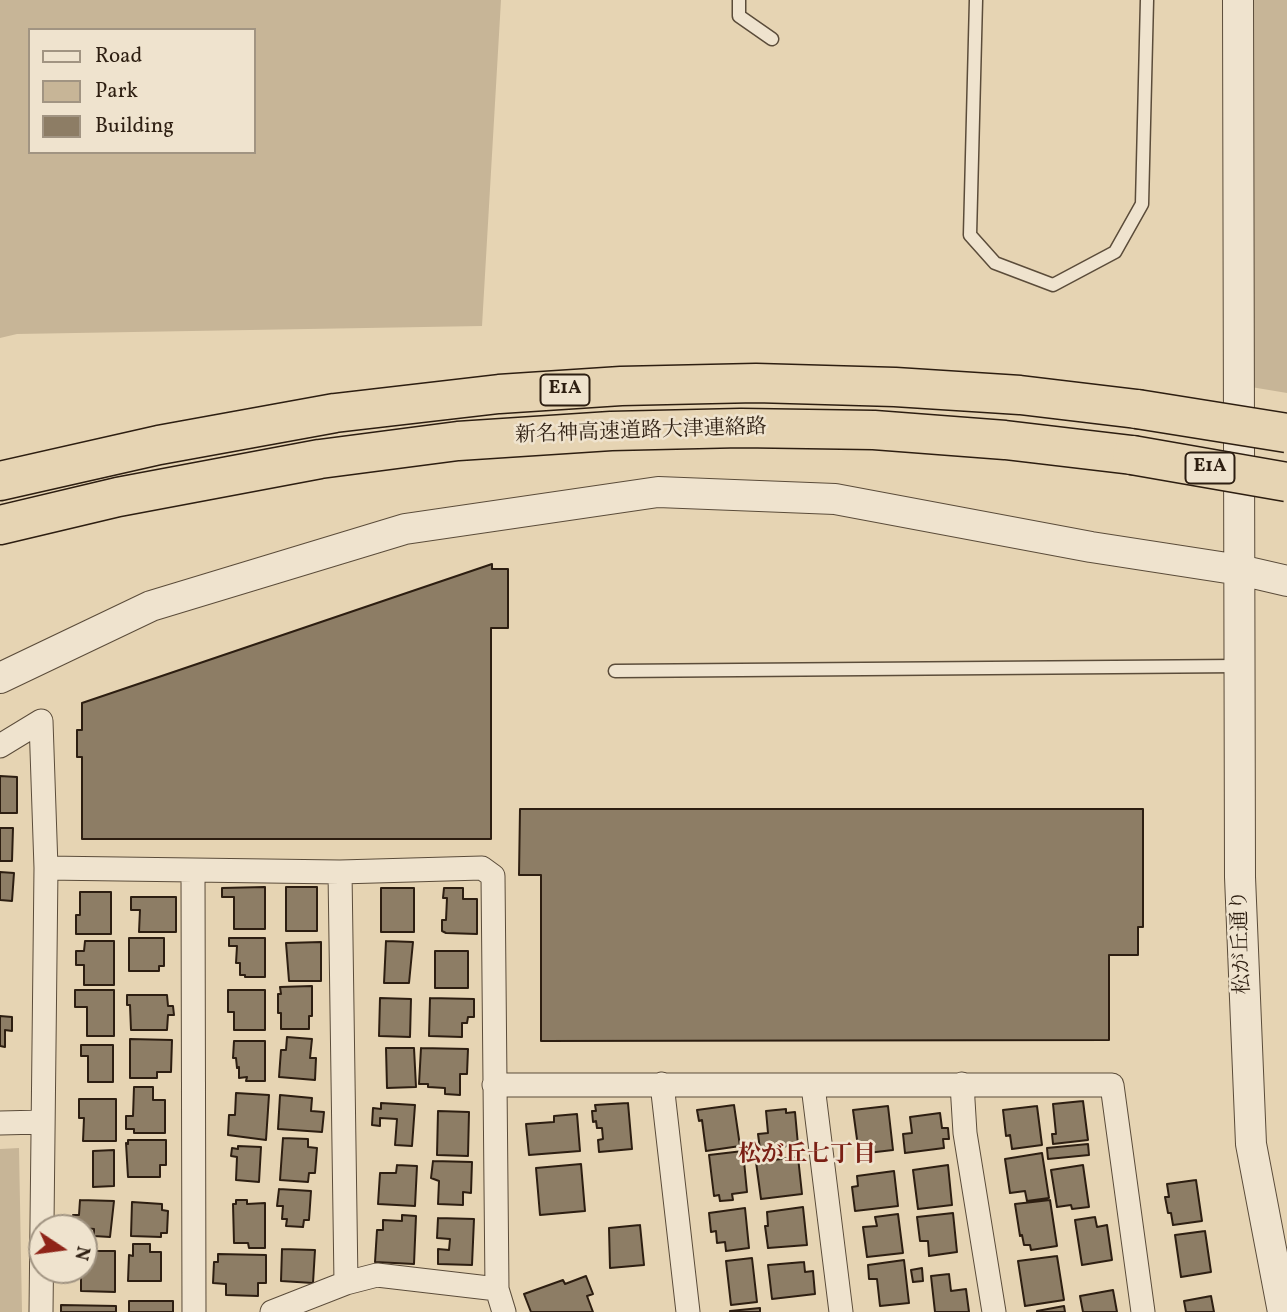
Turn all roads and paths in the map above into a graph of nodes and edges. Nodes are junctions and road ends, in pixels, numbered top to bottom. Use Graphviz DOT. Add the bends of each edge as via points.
graph roads {
  1 [pos="739,0"];
  2 [pos="976,0"];
  3 [pos="1147,0"];
  4 [pos="1238,0"];
  5 [pos="772,40"];
  6 [pos="1287,433"];
  7 [pos="0,481"];
  8 [pos="1287,482"];
  9 [pos="0,525"];
  10 [pos="1240,570"];
  11 [pos="1287,581"];
  12 [pos="1239,666"];
  13 [pos="615,671"];
  14 [pos="0,678"];
  15 [pos="0,746"];
  16 [pos="46,868"];
  17 [pos="193,872"];
  18 [pos="340,872"];
  19 [pos="663,1084"];
  20 [pos="962,1084"];
  21 [pos="494,1085"];
  22 [pos="813,1086"];
  23 [pos="42,1122"];
  24 [pos="0,1123"];
  25 [pos="346,1283"];
  26 [pos="498,1289"];
  27 [pos="41,1312"];
  28 [pos="194,1312"];
  29 [pos="272,1312"];
  30 [pos="504,1312"];
  31 [pos="688,1312"];
  32 [pos="841,1312"];
  33 [pos="994,1312"];
  34 [pos="1143,1312"];
  35 [pos="1283,1312"];
  1 -- 5 [label="lane" via="739,16"];
  2 -- 3 [label="lane" via="970,235 995,263 1053,285 1115,252 1142,204"];
  4 -- 10 [label="street, 松が丘通り"];
  6 -- 7 [label="highway, 新名神高速道路大津連絡路 / E1A, bridge" via="1020,395 756,383 621,386 499,394 335,413"];
  8 -- 9 [label="highway, 新名神高速道路大津連絡路 / E1A, bridge" via="1132,455 874,430 611,431 458,441 320,459 118,497"];
  10 -- 11 [label="street"];
  10 -- 12 [label="street, 松が丘通り"];
  10 -- 14 [label="street" via="835,499 658,492 405,529 151,606"];
  12 -- 13 [label="lane"];
  12 -- 35 [label="street, 松が丘通り" via="1240,877 1251,1144"];
  15 -- 16 [label="street" via="41,721"];
  16 -- 17 [label="street"];
  16 -- 23 [label="street"];
  17 -- 18 [label="street"];
  17 -- 28 [label="street"];
  18 -- 21 [label="street" via="482,868 492,876"];
  18 -- 25 [label="street"];
  19 -- 21 [label="street"];
  19 -- 22 [label="street"];
  19 -- 31 [label="street"];
  20 -- 22 [label="street"];
  20 -- 33 [label="street" via="965,1133"];
  20 -- 34 [label="street" via="1112,1085"];
  21 -- 26 [label="street"];
  22 -- 32 [label="street"];
  23 -- 24 [label="street"];
  23 -- 27 [label="street"];
  25 -- 26 [label="street" via="377,1275"];
  25 -- 29 [label="street"];
  26 -- 30 [label="street"];
}
